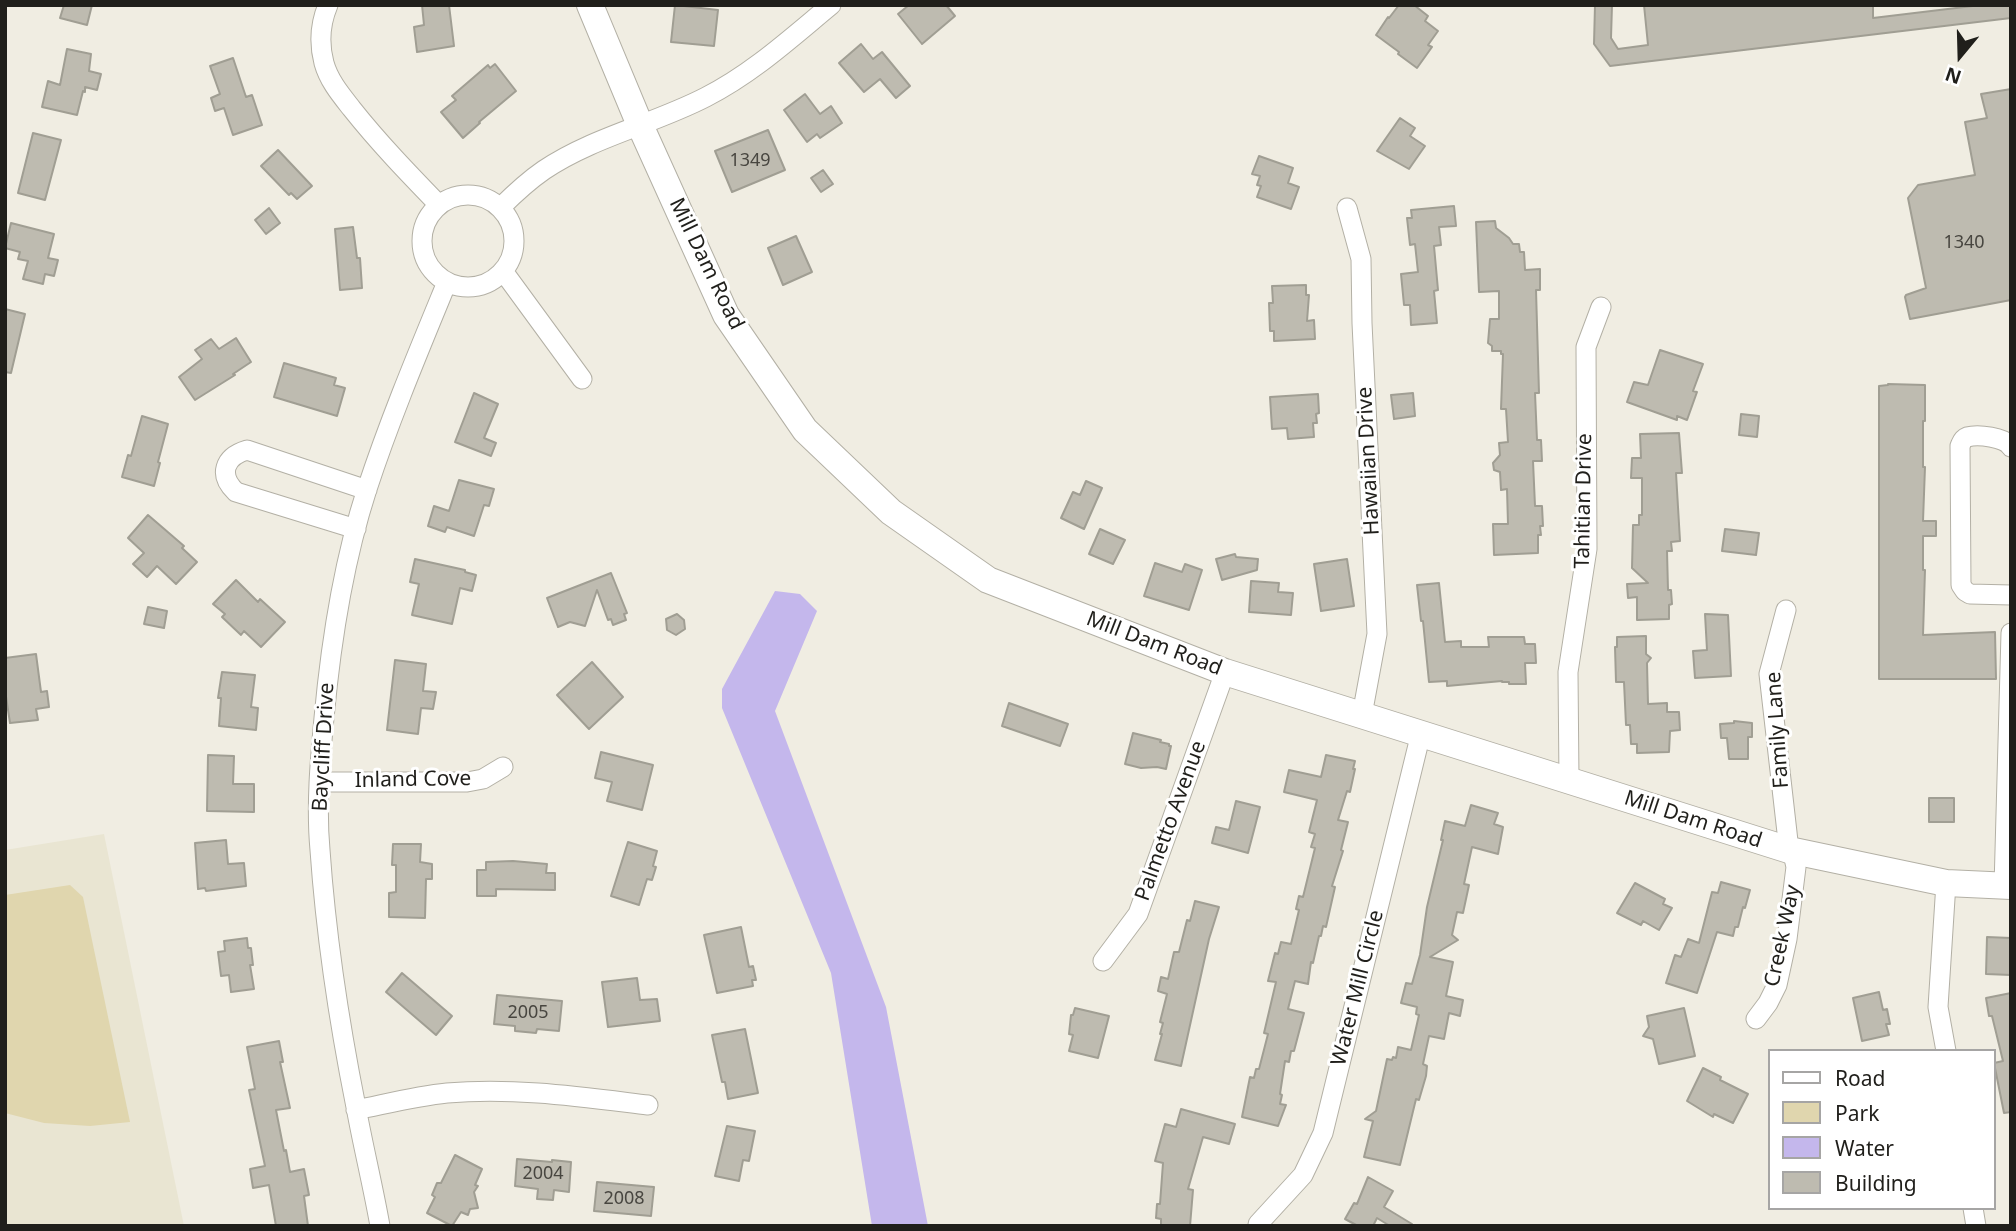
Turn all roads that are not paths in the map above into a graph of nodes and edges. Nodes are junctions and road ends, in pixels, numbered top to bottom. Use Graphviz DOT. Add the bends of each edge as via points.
graph roads {
  1 [pos="328,5"];
  2 [pos="590,5"];
  3 [pos="831,5"];
  4 [pos="640,125"];
  5 [pos="439,205"];
  6 [pos="500,208"];
  7 [pos="1348,208"];
  8 [pos="503,271"];
  9 [pos="447,282"];
  10 [pos="1601,307"];
  11 [pos="582,379"];
  12 [pos="2011,447"];
  13 [pos="367,489"];
  14 [pos="356,529"];
  15 [pos="2011,595"];
  16 [pos="1786,610"];
  17 [pos="2011,633"];
  18 [pos="1225,672"];
  19 [pos="1362,715"];
  20 [pos="1421,733"];
  21 [pos="503,767"];
  22 [pos="1569,781"];
  23 [pos="320,782"];
  24 [pos="1789,850"];
  25 [pos="1946,883"];
  26 [pos="2008,886"];
  27 [pos="1103,961"];
  28 [pos="1756,1019"];
  29 [pos="1946,1049"];
  30 [pos="648,1105"];
  31 [pos="356,1110"];
  32 [pos="1258,1224"];
  33 [pos="380,1226"];
  1 -- 5 [label="street" via="321,46 334,86 396,162"];
  2 -- 4 [label="street, Mill Dam Road"];
  3 -- 4 [label="street" via="733,82"];
  4 -- 6 [label="street" via="546,168"];
  4 -- 18 [label="street, Mill Dam Road" via="726,316 805,430 891,512 988,580"];
  5 -- 6 [label="street" via="463,195 489,200"];
  5 -- 9 [label="street" via="424,226 423,252 428,264"];
  6 -- 8 [label="street" via="514,239"];
  7 -- 19 [label="street, Hawaiian Drive" via="1361,259 1377,634"];
  8 -- 9 [label="street" via="471,287"];
  8 -- 11 [label="street"];
  9 -- 13 [label="street, Baycliff Drive"];
  10 -- 22 [label="street, Tahitian Drive" via="1586,348 1587,549 1568,672"];
  12 -- 15 [label="street" via="2000,438 1963,440 1959,490 1961,585 1970,594"];
  13 -- 14 [label="street, Baycliff Drive"];
  13 -- 14 [label="street" via="247,450 232,457 226,467 225,477 236,492"];
  14 -- 23 [label="street, Baycliff Drive" via="328,676"];
  16 -- 24 [label="street, Family Lane" via="1769,674"];
  17 -- 26 [label="street"];
  18 -- 19 [label="street, Mill Dam Road"];
  18 -- 27 [label="street, Palmetto Avenue" via="1138,914"];
  19 -- 20 [label="street, Mill Dam Road"];
  20 -- 22 [label="street, Mill Dam Road"];
  20 -- 32 [label="street, Water Mill Circle" via="1323,1133 1303,1175"];
  21 -- 23 [label="street, Inland Cove" via="467,782"];
  22 -- 24 [label="street, Mill Dam Road"];
  23 -- 31 [label="street, Baycliff Drive" via="319,848"];
  24 -- 25 [label="street, Mill Dam Road"];
  24 -- 28 [label="street, Creek Way" via="1796,867 1787,939 1777,985"];
  25 -- 26 [label="street, Mill Dam Road"];
  25 -- 29 [label="street" via="1938,1007"];
  30 -- 31 [label="street" via="500,1092 446,1093"];
  31 -- 33 [label="street, Baycliff Drive"];
}
